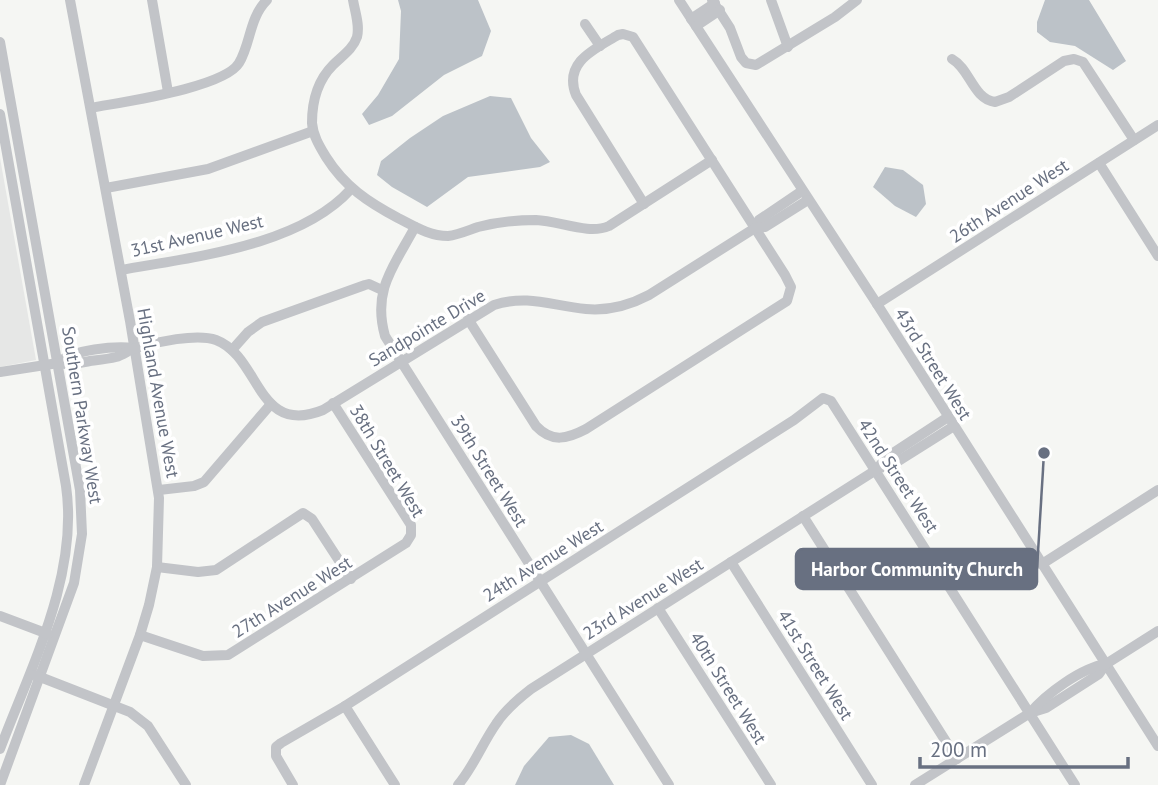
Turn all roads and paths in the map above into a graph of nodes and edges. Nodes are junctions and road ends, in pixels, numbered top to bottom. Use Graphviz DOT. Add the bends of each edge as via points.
graph roads {
  1 [pos="69,0"];
  2 [pos="152,0"];
  3 [pos="267,0"];
  4 [pos="353,0"];
  5 [pos="679,0"];
  6 [pos="771,0"];
  7 [pos="857,0"];
  8 [pos="716,4"];
  9 [pos="694,22"];
  10 [pos="585,24"];
  11 [pos="0,41"];
  12 [pos="600,46"];
  13 [pos="788,47"];
  14 [pos="952,59"];
  15 [pos="168,92"];
  16 [pos="91,108"];
  17 [pos="0,114"];
  18 [pos="1158,125"];
  19 [pos="313,131"];
  20 [pos="1134,140"];
  21 [pos="712,160"];
  22 [pos="1098,163"];
  23 [pos="106,188"];
  24 [pos="351,189"];
  25 [pos="805,195"];
  26 [pos="644,204"];
  27 [pos="415,227"];
  28 [pos="755,228"];
  29 [pos="1158,256"];
  30 [pos="121,270"];
  31 [pos="382,290"];
  32 [pos="877,304"];
  33 [pos="468,319"];
  34 [pos="135,348"];
  35 [pos="232,350"];
  36 [pos="400,361"];
  37 [pos="58,363"];
  38 [pos="45,365"];
  39 [pos="0,372"];
  40 [pos="827,400"];
  41 [pos="271,404"];
  42 [pos="333,404"];
  43 [pos="951,421"];
  44 [pos="876,470"];
  45 [pos="159,490"];
  46 [pos="1158,490"];
  47 [pos="803,516"];
  48 [pos="411,535"];
  49 [pos="731,562"];
  50 [pos="1042,564"];
  51 [pos="157,567"];
  52 [pos="351,579"];
  53 [pos="540,581"];
  54 [pos="658,608"];
  55 [pos="0,616"];
  56 [pos="1158,631"];
  57 [pos="44,632"];
  58 [pos="140,635"];
  59 [pos="55,637"];
  60 [pos="586,653"];
  61 [pos="1106,664"];
  62 [pos="29,673"];
  63 [pos="40,678"];
  64 [pos="113,706"];
  65 [pos="345,706"];
  66 [pos="1030,713"];
  67 [pos="1158,746"];
  68 [pos="0,749"];
  69 [pos="957,759"];
  70 [pos="0,785"];
  71 [pos="84,785"];
  72 [pos="186,785"];
  73 [pos="293,785"];
  74 [pos="395,785"];
  75 [pos="458,785"];
  76 [pos="669,785"];
  77 [pos="771,785"];
  78 [pos="872,785"];
  79 [pos="915,785"];
  80 [pos="1075,785"];
  1 -- 16 [label="street, Highland Avenue West"];
  2 -- 15 [label="street"];
  3 -- 15 [label="street" via="233,71"];
  4 -- 19 [label="street" via="357,36 319,85 313,103"];
  5 -- 9 [label="street, 43rd Street West"];
  6 -- 13 [label="street"];
  7 -- 13 [label="street"];
  8 -- 9 [label="street"];
  8 -- 13 [label="street" via="746,63 756,65"];
  9 -- 25 [label="street, 43rd Street West"];
  10 -- 12 [label="street"];
  11 -- 37 [label="street, Southern Parkway West"];
  12 -- 21 [label="street" via="618,35 633,37"];
  12 -- 26 [label="street" via="581,59 572,79 576,95"];
  14 -- 20 [label="street" via="990,102 1001,101 1064,61 1083,62"];
  15 -- 16 [label="street"];
  16 -- 23 [label="street, Highland Avenue West"];
  17 -- 38 [label="street, Southern Parkway West"];
  18 -- 20 [label="street, 26th Avenue West"];
  19 -- 23 [label="street" via="208,169"];
  19 -- 24 [label="street" via="332,167"];
  20 -- 22 [label="street, 26th Avenue West"];
  21 -- 26 [label="street"];
  21 -- 28 [label="street"];
  22 -- 29 [label="street"];
  22 -- 32 [label="street, 26th Avenue West"];
  23 -- 30 [label="street, Highland Avenue West"];
  24 -- 27 [label="street"];
  24 -- 30 [label="street, 31st Avenue West" via="316,218 265,238"];
  25 -- 28 [label="street, Sandpointe Drive" via="759,220"];
  25 -- 32 [label="street, 43rd Street West"];
  26 -- 27 [label="street" via="598,230 525,220 444,236"];
  27 -- 31 [label="street, 39th Street West"];
  28 -- 33 [label="street, Sandpointe Drive" via="626,305 593,309 541,300 509,301"];
  28 -- 33 [label="street" via="791,286 785,303 565,439 546,435 536,426"];
  30 -- 34 [label="street, Highland Avenue West"];
  31 -- 35 [label="street" via="365,285 262,322"];
  31 -- 36 [label="street, 39th Street West" via="381,321"];
  32 -- 43 [label="street, 43rd Street West"];
  33 -- 36 [label="street, Sandpointe Drive"];
  34 -- 35 [label="street" via="197,337 218,341"];
  34 -- 37 [label="street" via="68,355"];
  34 -- 45 [label="street, Highland Avenue West"];
  35 -- 41 [label="street"];
  36 -- 42 [label="street, Sandpointe Drive"];
  36 -- 53 [label="street, 39th Street West"];
  37 -- 38 [label="street"];
  37 -- 59 [label="street, Southern Parkway West" via="82,525 74,583"];
  38 -- 39 [label="street"];
  38 -- 57 [label="street, Southern Parkway West" via="69,525 62,574"];
  40 -- 44 [label="street, 42nd Street West"];
  40 -- 53 [label="street, 24th Avenue West" via="820,400"];
  41 -- 42 [label="street, Sandpointe Drive" via="286,413 304,415"];
  41 -- 45 [label="street" via="204,482"];
  42 -- 48 [label="street, 38th Street West" via="411,525"];
  43 -- 44 [label="street, 23rd Avenue West" via="892,465"];
  43 -- 50 [label="street, 43rd Street West"];
  44 -- 47 [label="street, 23rd Avenue West"];
  44 -- 66 [label="street, 42nd Street West"];
  45 -- 51 [label="street, Highland Avenue West"];
  46 -- 50 [label="street"];
  47 -- 49 [label="street, 23rd Avenue West"];
  47 -- 69 [label="street"];
  48 -- 52 [label="street, 27th Avenue West" via="406,544"];
  49 -- 54 [label="street, 23rd Avenue West"];
  49 -- 78 [label="street, 41st Street West"];
  50 -- 61 [label="street, 43rd Street West"];
  51 -- 52 [label="street" via="216,570 303,513 312,519"];
  51 -- 58 [label="street, Highland Avenue West"];
  52 -- 58 [label="street, 27th Avenue West" via="228,655 203,656"];
  53 -- 60 [label="street, 39th Street West"];
  53 -- 65 [label="street, 24th Avenue West"];
  54 -- 60 [label="street, 23rd Avenue West"];
  54 -- 77 [label="street, 40th Street West"];
  55 -- 57 [label="street"];
  56 -- 61 [label="street"];
  57 -- 59 [label="street"];
  57 -- 62 [label="street, Southern Parkway West"];
  58 -- 64 [label="street, Highland Avenue West"];
  59 -- 63 [label="street, Southern Parkway West"];
  60 -- 75 [label="street, 23rd Avenue West" via="509,708"];
  60 -- 76 [label="street, 39th Street West"];
  61 -- 66 [label="street" via="1099,674 1046,708"];
  61 -- 67 [label="street, 43rd Street West"];
  62 -- 63 [label="street"];
  62 -- 68 [label="street, Southern Parkway West"];
  63 -- 64 [label="street"];
  63 -- 70 [label="street, Southern Parkway West"];
  64 -- 71 [label="street, Highland Avenue West"];
  64 -- 72 [label="street" via="144,721"];
  65 -- 73 [label="street, 24th Avenue West" via="275,750"];
  65 -- 74 [label="street"];
  66 -- 69 [label="street"];
  66 -- 80 [label="street, 42nd Street West"];
  69 -- 79 [label="street"];
}
